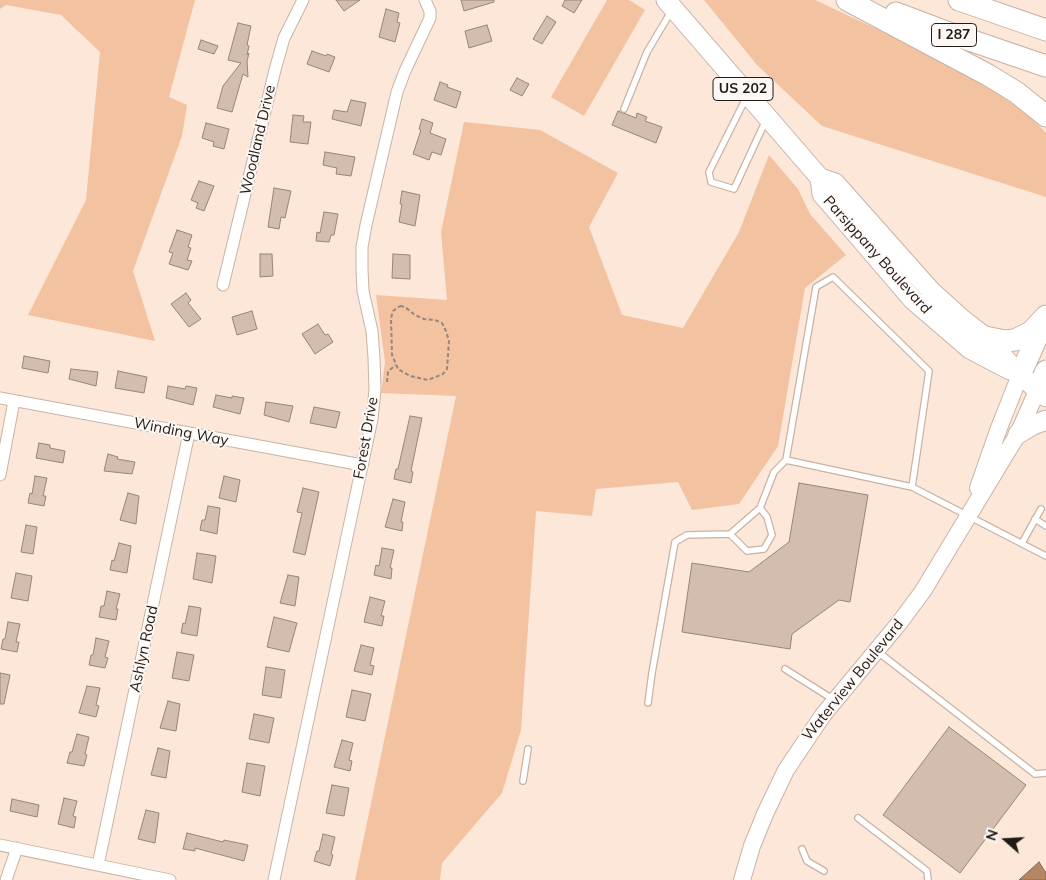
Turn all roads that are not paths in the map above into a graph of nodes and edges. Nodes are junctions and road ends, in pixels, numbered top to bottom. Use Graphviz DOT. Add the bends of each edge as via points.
graph roads {
  1 [pos="303,0"];
  2 [pos="425,0"];
  3 [pos="847,0"];
  4 [pos="863,0"];
  5 [pos="959,0"];
  6 [pos="669,4"];
  7 [pos="1046,30"];
  8 [pos="1046,66"];
  9 [pos="748,94"];
  10 [pos="624,109"];
  11 [pos="1046,116"];
  12 [pos="768,117"];
  13 [pos="820,178"];
  14 [pos="223,285"];
  15 [pos="1046,317"];
  16 [pos="985,337"];
  17 [pos="1046,371"];
  18 [pos="1020,375"];
  19 [pos="1042,394"];
  20 [pos="0,398"];
  21 [pos="14,401"];
  22 [pos="1046,420"];
  23 [pos="188,433"];
  24 [pos="1018,434"];
  25 [pos="786,460"];
  26 [pos="362,466"];
  27 [pos="0,475"];
  28 [pos="912,487"];
  29 [pos="760,508"];
  30 [pos="1041,509"];
  31 [pos="968,516"];
  32 [pos="1035,519"];
  33 [pos="1046,526"];
  34 [pos="730,534"];
  35 [pos="1022,543"];
  36 [pos="1046,556"];
  37 [pos="876,651"];
  38 [pos="785,669"];
  39 [pos="835,701"];
  40 [pos="648,703"];
  41 [pos="528,749"];
  42 [pos="1046,773"];
  43 [pos="523,781"];
  44 [pos="858,818"];
  45 [pos="0,845"];
  46 [pos="17,848"];
  47 [pos="802,849"];
  48 [pos="98,865"];
  49 [pos="824,871"];
  50 [pos="744,879"];
  51 [pos="6,880"];
  52 [pos="170,880"];
  53 [pos="274,880"];
  54 [pos="928,880"];
  1 -- 14 [label="street, Woodland Drive" via="284,38 275,70"];
  2 -- 26 [label="street, Forest Drive" via="430,18 397,92 362,247 363,291 372,331 374,390 372,419"];
  3 -- 11 [label="highway" via="988,75"];
  4 -- 8 [label="highway, I 287"];
  5 -- 7 [label="highway, I 287"];
  6 -- 9 [label="main road, Parsippany Boulevard / US 202"];
  6 -- 10 [label="lane"];
  9 -- 12 [label="main road, Parsippany Boulevard / US 202"];
  9 -- 12 [label="lane" via="709,172 711,182 734,189"];
  12 -- 13 [label="main road, Parsippany Boulevard / US 202"];
  13 -- 16 [label="main road, Parsippany Boulevard / US 202" via="835,183 931,291"];
  13 -- 18 [label="main road, Parsippany Boulevard / US 202" via="822,194 913,300 970,349"];
  15 -- 16 [label="highway" via="1031,332 1015,340"];
  15 -- 18 [label="highway"];
  16 -- 18 [label="main road, Parsippany Boulevard / US 202"];
  17 -- 19 [label="highway"];
  18 -- 19 [label="main road, Parsippany Boulevard / US 202"];
  18 -- 31 [label="street, Waterview Boulevard"];
  19 -- 24 [label="street, Waterview Boulevard"];
  20 -- 21 [label="street, Winding Way"];
  21 -- 23 [label="street, Winding Way"];
  21 -- 27 [label="street"];
  22 -- 24 [label="main road"];
  23 -- 26 [label="street, Winding Way"];
  23 -- 48 [label="street, Ashlyn Road"];
  24 -- 31 [label="street, Waterview Boulevard"];
  25 -- 28 [label="lane"];
  25 -- 28 [label="lane" via="816,286 833,277 929,372"];
  25 -- 29 [label="lane" via="774,472"];
  26 -- 53 [label="street, Forest Drive"];
  28 -- 31 [label="lane"];
  29 -- 34 [label="lane"];
  29 -- 34 [label="lane" via="767,517 772,535 764,549 747,551"];
  30 -- 32 [label="lane"];
  31 -- 35 [label="lane"];
  31 -- 37 [label="street, Waterview Boulevard" via="923,591"];
  32 -- 33 [label="lane"];
  32 -- 35 [label="lane"];
  34 -- 40 [label="lane" via="687,535 675,542"];
  35 -- 36 [label="lane"];
  37 -- 39 [label="street, Waterview Boulevard"];
  37 -- 42 [label="lane" via="1035,774"];
  38 -- 39 [label="lane"];
  39 -- 50 [label="street, Waterview Boulevard" via="805,740 780,781 752,846"];
  41 -- 43 [label="lane"];
  44 -- 54 [label="lane" via="927,871"];
  45 -- 46 [label="street"];
  46 -- 48 [label="street"];
  46 -- 51 [label="street"];
  47 -- 49 [label="lane" via="807,861"];
  48 -- 52 [label="street"];
}
